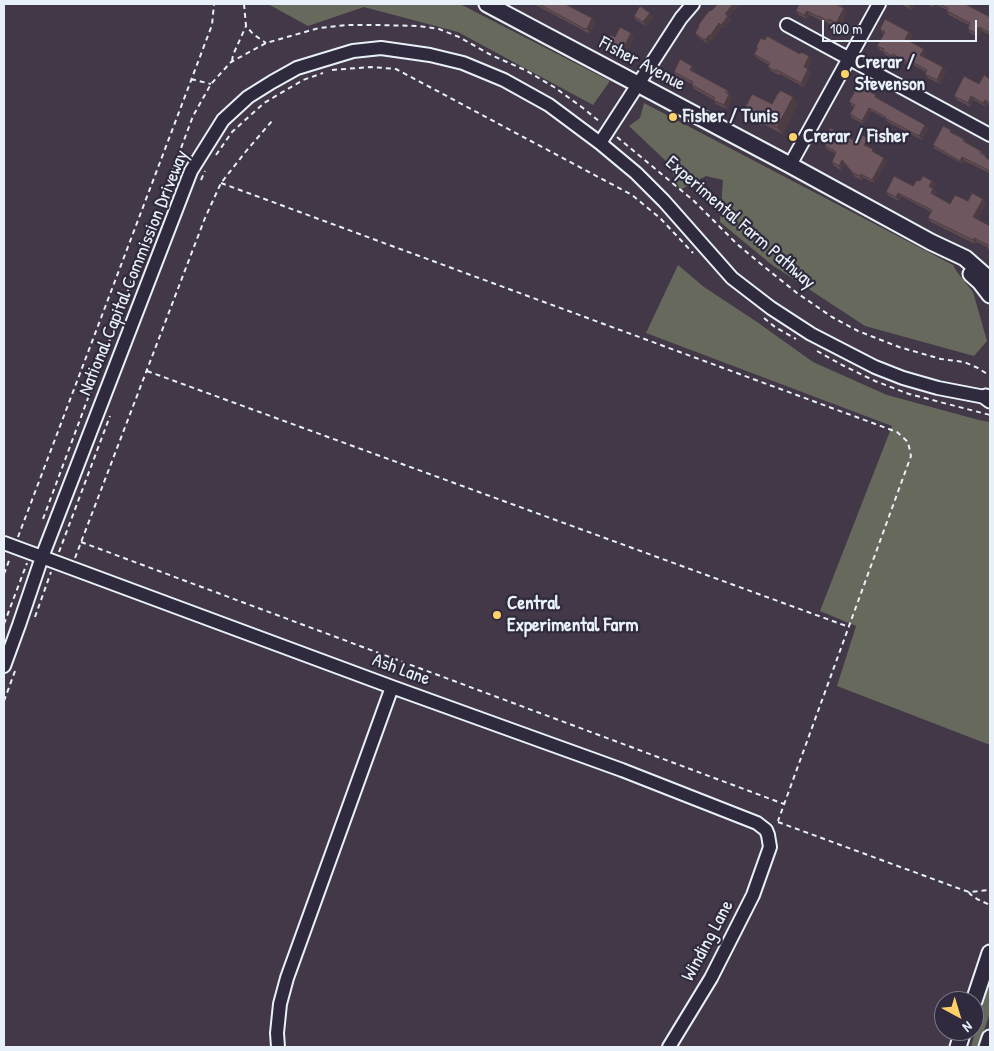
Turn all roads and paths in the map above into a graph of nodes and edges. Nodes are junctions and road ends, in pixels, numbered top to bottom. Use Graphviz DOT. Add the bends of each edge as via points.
graph roads {
  1 [pos="214,4"];
  2 [pos="244,4"];
  3 [pos="487,4"];
  4 [pos="693,4"];
  5 [pos="879,4"];
  6 [pos="787,25"];
  7 [pos="246,26"];
  8 [pos="849,60"];
  9 [pos="231,62"];
  10 [pos="332,70"];
  11 [pos="324,72"];
  12 [pos="191,79"];
  13 [pos="211,84"];
  14 [pos="638,84"];
  15 [pos="272,121"];
  16 [pos="615,135"];
  17 [pos="990,135"];
  18 [pos="600,143"];
  19 [pos="215,156"];
  20 [pos="209,164"];
  21 [pos="790,165"];
  22 [pos="200,180"];
  23 [pos="221,183"];
  24 [pos="931,242"];
  25 [pos="693,252"];
  26 [pos="965,258"];
  27 [pos="990,272"];
  28 [pos="990,280"];
  29 [pos="990,295"];
  30 [pos="760,315"];
  31 [pos="800,341"];
  32 [pos="817,351"];
  33 [pos="146,371"];
  34 [pos="990,376"];
  35 [pos="989,398"];
  36 [pos="990,415"];
  37 [pos="110,416"];
  38 [pos="41,525"];
  39 [pos="81,542"];
  40 [pos="9,545"];
  41 [pos="36,555"];
  42 [pos="55,562"];
  43 [pos="70,568"];
  44 [pos="4,574"];
  45 [pos="35,618"];
  46 [pos="4,624"];
  47 [pos="849,627"];
  48 [pos="18,664"];
  49 [pos="4,666"];
  50 [pos="392,687"];
  51 [pos="4,701"];
  52 [pos="785,804"];
  53 [pos="778,822"];
  54 [pos="766,830"];
  55 [pos="990,890"];
  56 [pos="969,892"];
  57 [pos="990,905"];
  58 [pos="990,953"];
  59 [pos="977,991"];
  60 [pos="990,1038"];
  61 [pos="278,1047"];
  62 [pos="669,1047"];
  63 [pos="987,1047"];
  1 -- 12 [label="path" via="212,25"];
  2 -- 7 [label="path"];
  3 -- 14 [label="main road, Fisher Avenue"];
  4 -- 14 [label="street"];
  5 -- 8 [label="street"];
  6 -- 8 [label="street"];
  7 -- 9 [label="path"];
  7 -- 9 [label="path" via="266,43"];
  8 -- 17 [label="street"];
  8 -- 21 [label="street"];
  9 -- 13 [label="path"];
  10 -- 25 [label="path" via="396,69 632,195"];
  11 -- 19 [label="path" via="264,102 232,132"];
  12 -- 13 [label="path"];
  12 -- 40 [label="path"];
  13 -- 38 [label="path" via="193,116"];
  14 -- 18 [label="street"];
  14 -- 21 [label="main road, Fisher Avenue"];
  15 -- 23 [label="path"];
  16 -- 34 [label="path, Experimental Farm Pathway" via="767,270 832,317 899,347 964,362"];
  18 -- 35 [label="street, National Capital Commission Driveway" via="664,201 732,278 771,308 811,334 875,367 938,388"];
  18 -- 41 [label="street, National Capital Commission Driveway" via="548,105 504,80 463,63 381,48 353,51 297,68 248,97 223,120 191,171"];
  20 -- 22 [label="path"];
  21 -- 24 [label="main road, Fisher Avenue"];
  23 -- 33 [label="path"];
  23 -- 47 [label="path" via="897,432 908,442 911,456"];
  24 -- 26 [label="main road, Fisher Avenue"];
  24 -- 29 [label="main road" via="964,267"];
  26 -- 27 [label="street, Fisher Avenue"];
  26 -- 28 [label="main road"];
  30 -- 31 [label="path"];
  32 -- 36 [label="path" via="875,381 909,394"];
  33 -- 39 [label="path"];
  33 -- 47 [label="path"];
  37 -- 42 [label="path"];
  39 -- 43 [label="path"];
  39 -- 52 [label="path"];
  40 -- 41 [label="street, Ash Lane"];
  40 -- 44 [label="path"];
  41 -- 42 [label="street, Ash Lane"];
  41 -- 46 [label="path"];
  41 -- 49 [label="street, National Capital Commission Driveway" via="20,625"];
  42 -- 43 [label="street, Ash Lane"];
  42 -- 45 [label="path"];
  43 -- 50 [label="street, Ash Lane"];
  47 -- 52 [label="path"];
  48 -- 51 [label="path"];
  50 -- 54 [label="street, Ash Lane" via="717,806"];
  50 -- 61 [label="street" via="287,978 280,1004"];
  52 -- 53 [label="path"];
  53 -- 54 [label="path"];
  53 -- 56 [label="path"];
  54 -- 62 [label="street, Winding Lane" via="770,847 753,895 712,978"];
  55 -- 56 [label="path"];
  56 -- 57 [label="path"];
  58 -- 59 [label="main road"];
  60 -- 63 [label="main road"];
}
